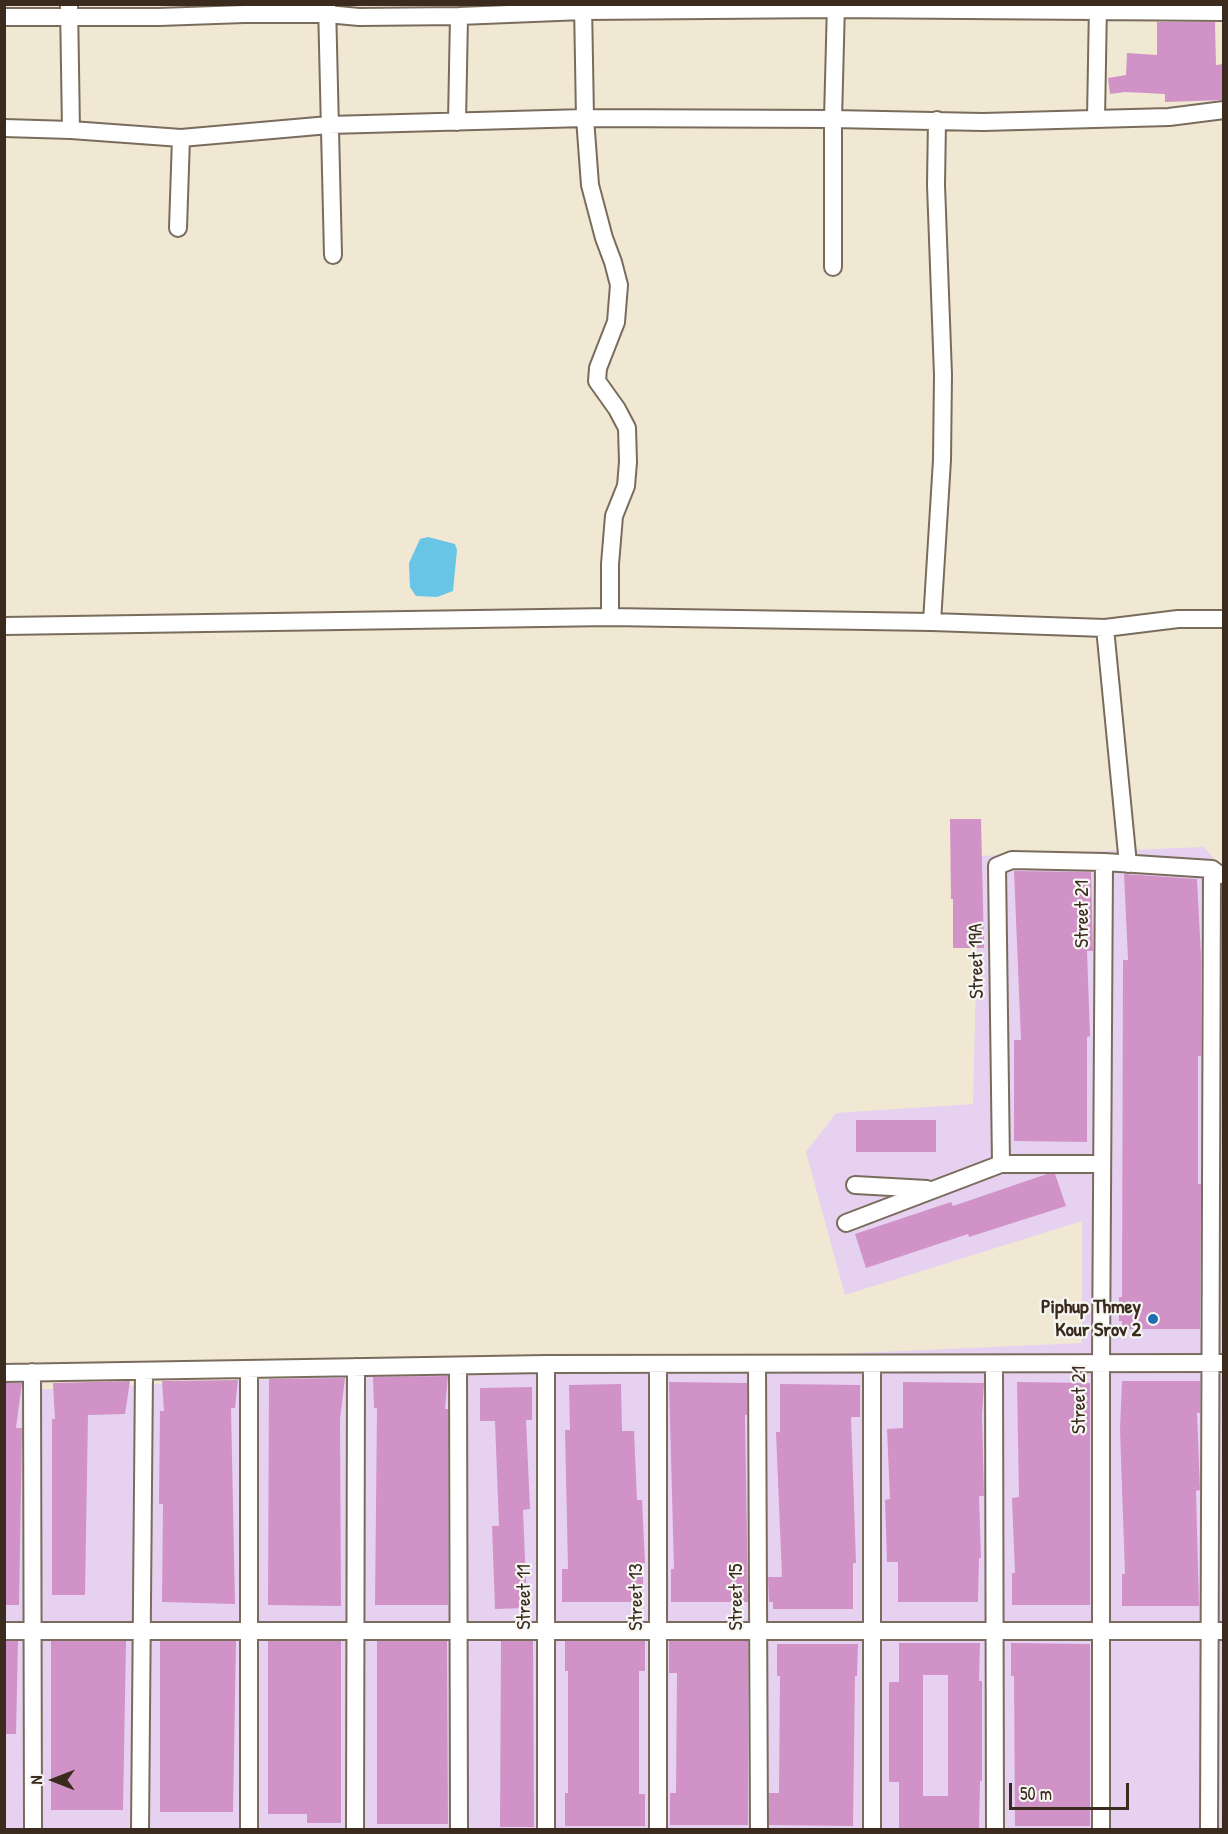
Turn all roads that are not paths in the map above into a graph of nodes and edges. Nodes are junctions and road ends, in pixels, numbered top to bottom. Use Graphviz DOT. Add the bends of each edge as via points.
graph roads {
  1 [pos="836,7"];
  2 [pos="1038,7"];
  3 [pos="1098,7"];
  4 [pos="583,8"];
  5 [pos="327,9"];
  6 [pos="69,11"];
  7 [pos="1224,12"];
  8 [pos="459,16"];
  9 [pos="4,17"];
  10 [pos="1224,110"];
  11 [pos="585,118"];
  12 [pos="833,119"];
  13 [pos="1096,119"];
  14 [pos="937,120"];
  15 [pos="457,122"];
  16 [pos="329,125"];
  17 [pos="4,128"];
  18 [pos="71,130"];
  19 [pos="181,138"];
  20 [pos="178,228"];
  21 [pos="333,255"];
  22 [pos="833,267"];
  23 [pos="610,617"];
  24 [pos="1224,619"];
  25 [pos="932,622"];
  26 [pos="4,626"];
  27 [pos="1105,628"];
  28 [pos="1104,862"];
  29 [pos="1128,864"];
  30 [pos="1218,874"];
  31 [pos="1001,1164"];
  32 [pos="1102,1164"];
  33 [pos="855,1185"];
  34 [pos="934,1190"];
  35 [pos="846,1223"];
  36 [pos="1101,1363"];
  37 [pos="1217,1363"];
  38 [pos="546,1364"];
  39 [pos="658,1364"];
  40 [pos="757,1364"];
  41 [pos="872,1364"];
  42 [pos="994,1364"];
  43 [pos="458,1365"];
  44 [pos="356,1367"];
  45 [pos="249,1369"];
  46 [pos="144,1371"];
  47 [pos="32,1372"];
  48 [pos="4,1373"];
  49 [pos="4,1631"];
  50 [pos="33,1631"];
  51 [pos="142,1631"];
  52 [pos="249,1631"];
  53 [pos="355,1631"];
  54 [pos="459,1631"];
  55 [pos="546,1631"];
  56 [pos="658,1631"];
  57 [pos="758,1631"];
  58 [pos="872,1631"];
  59 [pos="994,1631"];
  60 [pos="1101,1631"];
  61 [pos="1216,1631"];
  62 [pos="33,1830"];
  63 [pos="140,1830"];
  64 [pos="249,1830"];
  65 [pos="355,1830"];
  66 [pos="459,1830"];
  67 [pos="546,1830"];
  68 [pos="658,1830"];
  69 [pos="759,1830"];
  70 [pos="872,1830"];
  71 [pos="995,1830"];
  72 [pos="1101,1830"];
  73 [pos="1209,1830"];
  1 -- 2 [label="street" via="962,11"];
  1 -- 4 [label="street"];
  1 -- 12 [label="street"];
  2 -- 3 [label="street"];
  3 -- 7 [label="street"];
  3 -- 13 [label="street"];
  4 -- 8 [label="street"];
  4 -- 11 [label="street"];
  5 -- 6 [label="street" via="159,17"];
  5 -- 8 [label="street" via="359,17"];
  5 -- 16 [label="street"];
  6 -- 9 [label="street"];
  6 -- 18 [label="street"];
  8 -- 15 [label="street"];
  10 -- 13 [label="street" via="1169,117"];
  11 -- 12 [label="street"];
  11 -- 15 [label="street"];
  11 -- 23 [label="street" via="590,185 619,285 616,322 598,368 597,381 627,428 626,486 614,516"];
  12 -- 14 [label="street"];
  12 -- 22 [label="street"];
  13 -- 14 [label="street"];
  14 -- 25 [label="street" via="943,375"];
  15 -- 16 [label="street"];
  16 -- 19 [label="street"];
  16 -- 21 [label="street"];
  17 -- 18 [label="street"];
  18 -- 19 [label="street"];
  19 -- 20 [label="street"];
  23 -- 25 [label="street"];
  23 -- 26 [label="street"];
  24 -- 27 [label="street" via="1178,619"];
  25 -- 27 [label="street"];
  27 -- 29 [label="street"];
  28 -- 29 [label="street"];
  28 -- 31 [label="street, Street 19A" via="1012,860 998,866"];
  28 -- 32 [label="street, Street 21"];
  29 -- 30 [label="street"];
  30 -- 37 [label="street"];
  31 -- 32 [label="street"];
  31 -- 34 [label="street"];
  32 -- 36 [label="street, Street 21"];
  33 -- 34 [label="street"];
  34 -- 35 [label="street"];
  36 -- 37 [label="street"];
  36 -- 42 [label="street"];
  36 -- 60 [label="street, Street 21"];
  37 -- 61 [label="street"];
  38 -- 39 [label="street"];
  38 -- 43 [label="street"];
  38 -- 55 [label="street, Street 11"];
  39 -- 40 [label="street"];
  39 -- 56 [label="street, Street 13"];
  40 -- 41 [label="street"];
  40 -- 57 [label="street, Street 15"];
  41 -- 42 [label="street"];
  41 -- 58 [label="street"];
  42 -- 59 [label="street"];
  43 -- 44 [label="street"];
  43 -- 54 [label="street"];
  44 -- 45 [label="street"];
  44 -- 53 [label="street"];
  45 -- 46 [label="street"];
  45 -- 52 [label="street"];
  46 -- 47 [label="street"];
  46 -- 51 [label="street"];
  47 -- 48 [label="street"];
  47 -- 50 [label="street"];
  49 -- 50 [label="street"];
  50 -- 51 [label="street"];
  50 -- 62 [label="street"];
  51 -- 52 [label="street"];
  51 -- 63 [label="street"];
  52 -- 53 [label="street"];
  52 -- 64 [label="street"];
  53 -- 54 [label="street"];
  53 -- 65 [label="street"];
  54 -- 55 [label="street"];
  54 -- 66 [label="street"];
  55 -- 56 [label="street"];
  55 -- 67 [label="street, Street 11"];
  56 -- 57 [label="street"];
  56 -- 68 [label="street, Street 13"];
  57 -- 58 [label="street"];
  57 -- 69 [label="street, Street 15"];
  58 -- 59 [label="street"];
  58 -- 70 [label="street"];
  59 -- 60 [label="street"];
  59 -- 71 [label="street"];
  60 -- 61 [label="street"];
  60 -- 72 [label="street, Street 21"];
  61 -- 73 [label="street"];
}
